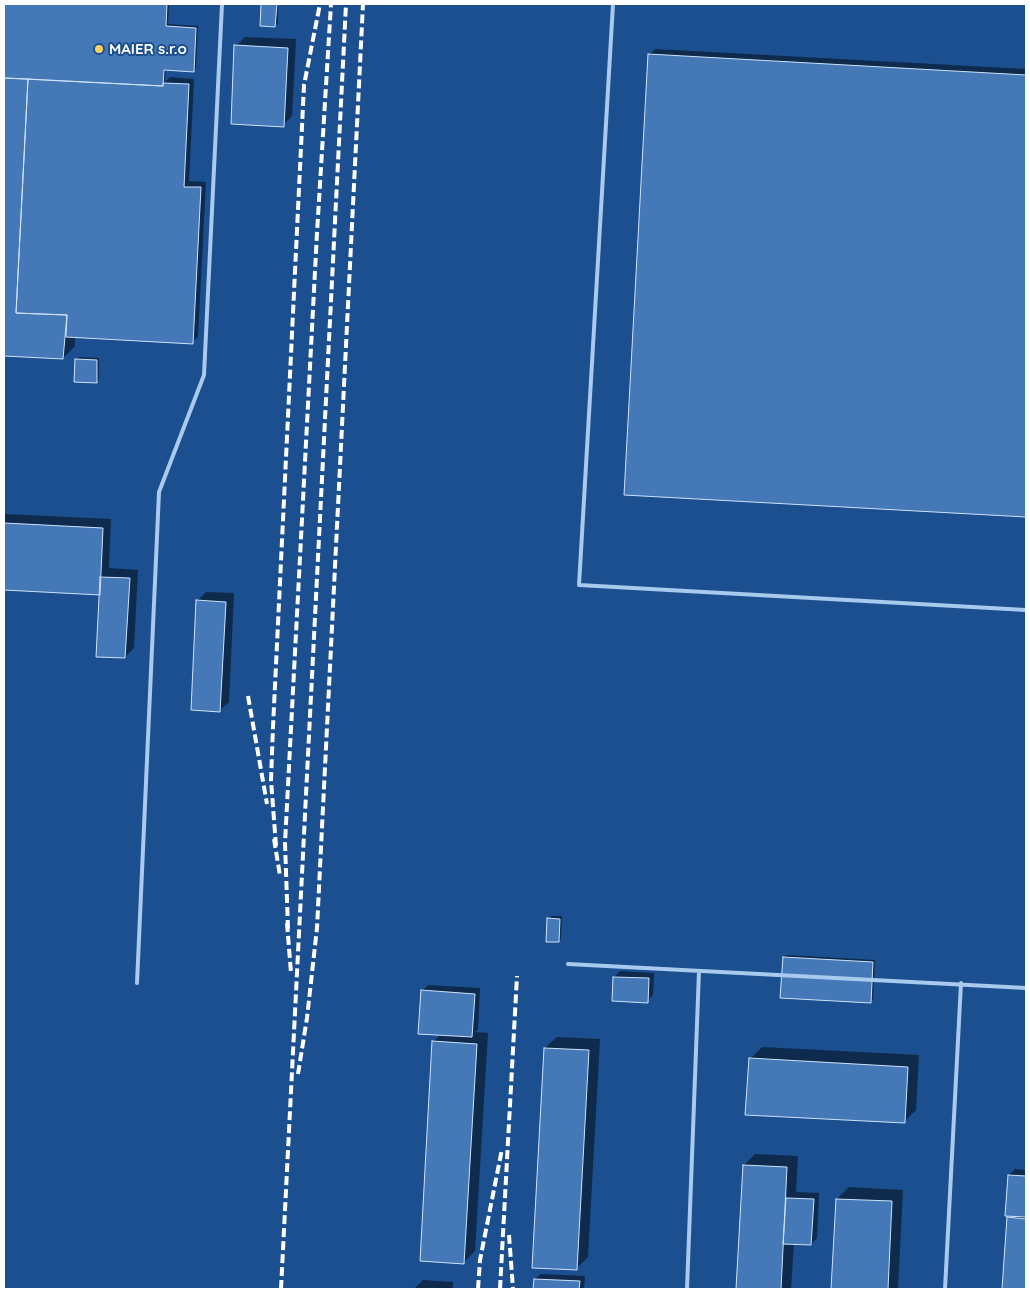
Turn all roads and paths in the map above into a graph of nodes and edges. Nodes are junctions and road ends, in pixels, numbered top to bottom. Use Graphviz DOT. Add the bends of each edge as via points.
graph roads {
  1 [pos="222,4"];
  2 [pos="613,4"];
  3 [pos="1026,610"];
  4 [pos="568,964"];
  5 [pos="699,971"];
  6 [pos="137,983"];
  7 [pos="961,983"];
  8 [pos="1026,988"];
  9 [pos="687,1289"];
  10 [pos="945,1289"];
  1 -- 6 [label="lane" via="204,375 159,492"];
  2 -- 3 [label="lane" via="579,584"];
  4 -- 5 [label="lane"];
  5 -- 7 [label="lane"];
  5 -- 9 [label="lane"];
  7 -- 8 [label="lane"];
  7 -- 10 [label="lane"];
}
